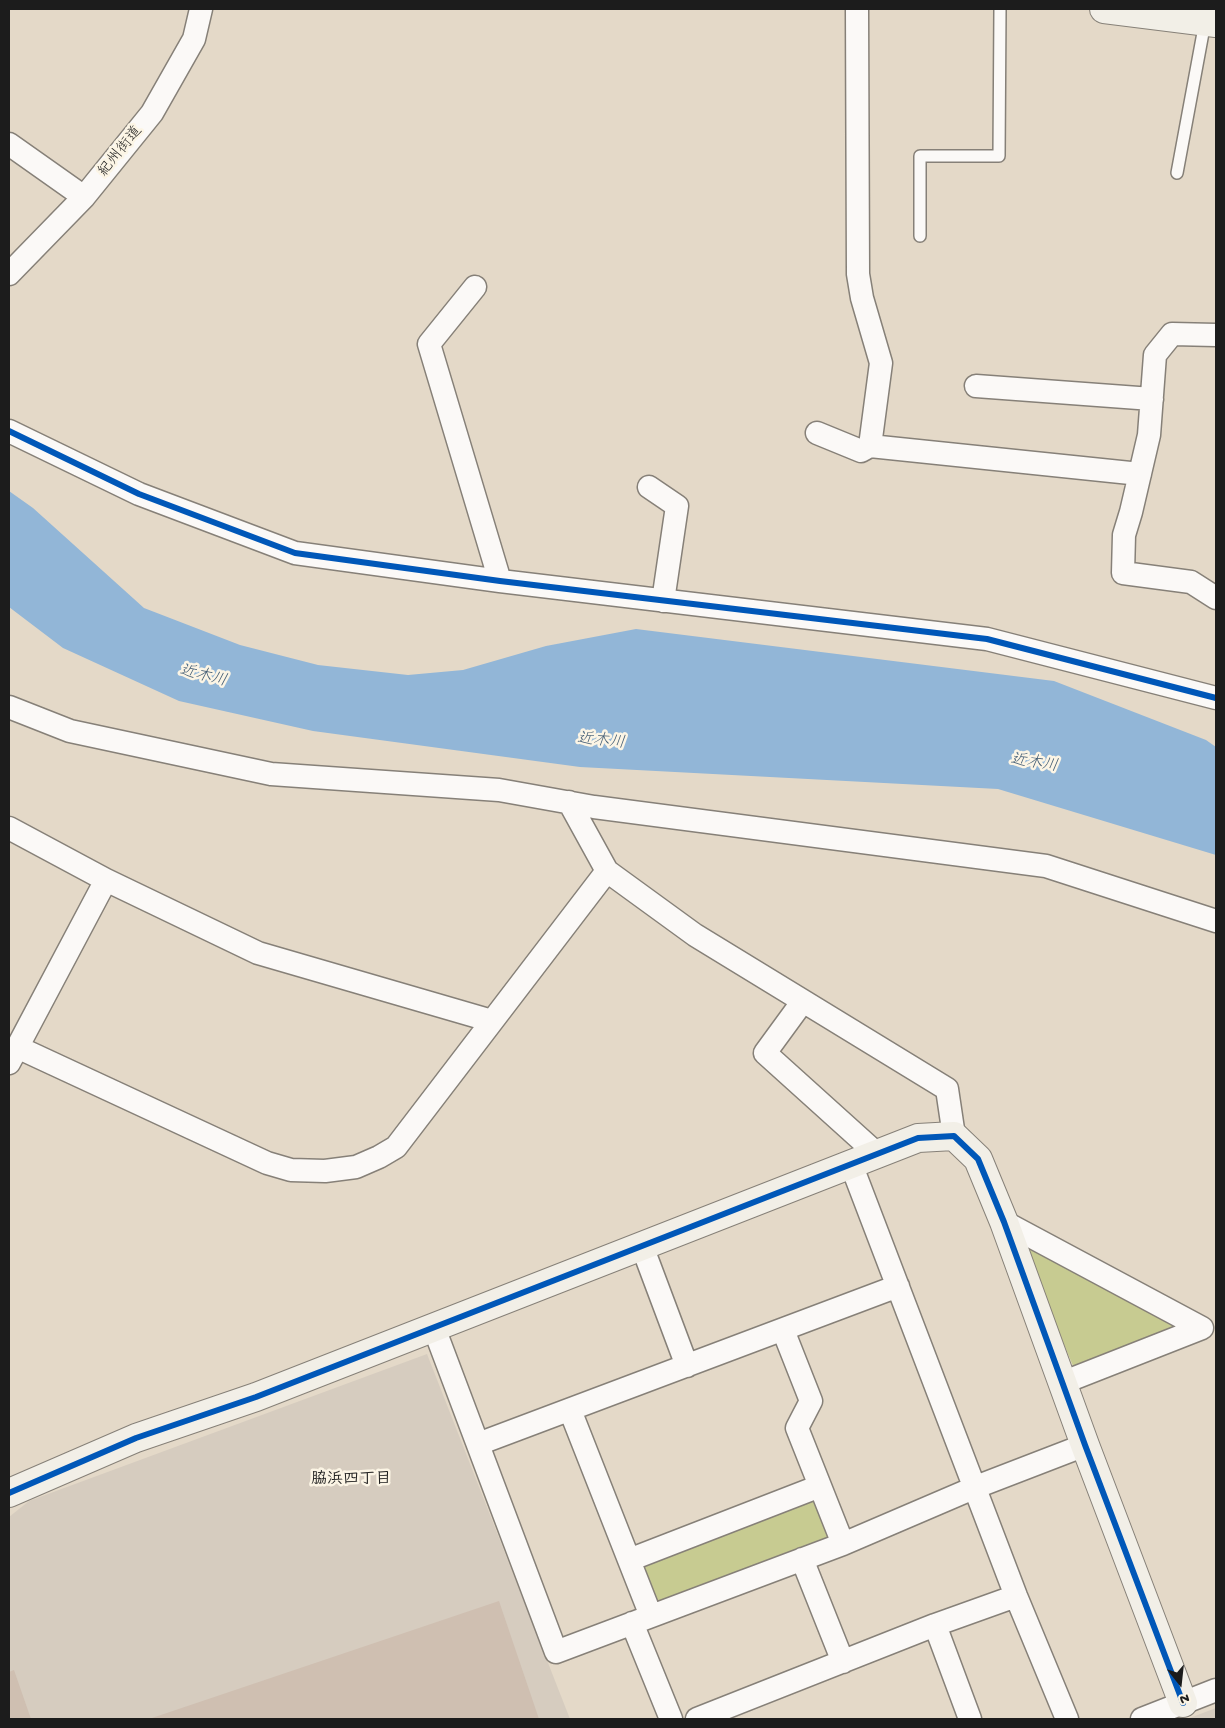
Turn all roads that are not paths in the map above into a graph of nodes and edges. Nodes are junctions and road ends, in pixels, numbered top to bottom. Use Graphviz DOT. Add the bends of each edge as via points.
graph roads {
  1 [pos="202,9"];
  2 [pos="857,9"];
  3 [pos="1000,9"];
  4 [pos="1104,9"];
  5 [pos="1210,22"];
  6 [pos="9,144"];
  7 [pos="1177,172"];
  8 [pos="84,197"];
  9 [pos="920,236"];
  10 [pos="9,274"];
  11 [pos="475,287"];
  12 [pos="1216,335"];
  13 [pos="976,386"];
  14 [pos="1152,399"];
  15 [pos="9,430"];
  16 [pos="817,433"];
  17 [pos="870,446"];
  18 [pos="1140,474"];
  19 [pos="649,487"];
  20 [pos="500,581"];
  21 [pos="1216,598"];
  22 [pos="663,601"];
  23 [pos="1216,698"];
  24 [pos="9,707"];
  25 [pos="569,802"];
  26 [pos="9,828"];
  27 [pos="607,871"];
  28 [pos="106,880"];
  29 [pos="1216,921"];
  30 [pos="803,1001"];
  31 [pos="492,1021"];
  32 [pos="13,1055"];
  33 [pos="954,1136"];
  34 [pos="876,1154"];
  35 [pos="851,1164"];
  36 [pos="1004,1222"];
  37 [pos="642,1246"];
  38 [pos="898,1286"];
  39 [pos="434,1328"];
  40 [pos="783,1330"];
  41 [pos="687,1366"];
  42 [pos="1062,1383"];
  43 [pos="570,1410"];
  44 [pos="478,1444"];
  45 [pos="1084,1445"];
  46 [pos="820,1486"];
  47 [pos="976,1487"];
  48 [pos="9,1493"];
  49 [pos="843,1544"];
  50 [pos="802,1559"];
  51 [pos="629,1560"];
  52 [pos="1016,1596"];
  53 [pos="642,1619"];
  54 [pos="935,1625"];
  55 [pos="843,1662"];
  56 [pos="1216,1690"];
  57 [pos="1183,1703"];
  58 [pos="671,1719"];
  59 [pos="697,1719"];
  60 [pos="970,1719"];
  61 [pos="1067,1719"];
  62 [pos="1142,1719"];
  1 -- 8 [label="street, 紀州街道" via="194,39 152,113"];
  2 -- 17 [label="street" via="858,274 881,363"];
  3 -- 9 [label="lane" via="999,156 920,156"];
  4 -- 5 [label="street"];
  5 -- 7 [label="lane"];
  6 -- 8 [label="street"];
  8 -- 10 [label="street, 紀州街道"];
  11 -- 20 [label="street" via="429,344"];
  12 -- 14 [label="street" via="1172,334 1155,355"];
  13 -- 14 [label="street"];
  14 -- 18 [label="street" via="1149,435"];
  15 -- 20 [label="street" via="139,494 295,553"];
  16 -- 17 [label="street" via="861,451"];
  17 -- 18 [label="street"];
  18 -- 21 [label="street" via="1124,535 1123,573 1191,582"];
  19 -- 22 [label="street" via="677,506"];
  20 -- 22 [label="street"];
  22 -- 23 [label="street" via="987,639"];
  24 -- 25 [label="street" via="70,731 271,774 499,790"];
  25 -- 27 [label="street"];
  25 -- 29 [label="street" via="1046,866"];
  26 -- 28 [label="street"];
  27 -- 30 [label="street" via="695,935"];
  27 -- 31 [label="street"];
  28 -- 31 [label="street" via="258,953"];
  28 -- 32 [label="street"];
  30 -- 33 [label="street" via="947,1089"];
  30 -- 34 [label="street" via="765,1053"];
  31 -- 32 [label="street" via="396,1146 356,1167 325,1171 291,1170 267,1163"];
  33 -- 34 [label="street" via="918,1138"];
  33 -- 36 [label="street" via="978,1159"];
  34 -- 35 [label="street"];
  35 -- 37 [label="street"];
  35 -- 38 [label="street"];
  36 -- 42 [label="street"];
  36 -- 42 [label="street" via="1202,1328"];
  37 -- 39 [label="street"];
  37 -- 41 [label="street"];
  38 -- 40 [label="street"];
  38 -- 47 [label="street"];
  39 -- 44 [label="street"];
  39 -- 48 [label="street" via="256,1397 136,1438"];
  40 -- 41 [label="street"];
  40 -- 46 [label="street" via="810,1401 797,1428"];
  41 -- 43 [label="street"];
  42 -- 45 [label="street"];
  43 -- 44 [label="street"];
  43 -- 51 [label="street"];
  44 -- 53 [label="street" via="556,1652"];
  45 -- 47 [label="street"];
  45 -- 57 [label="street"];
  46 -- 49 [label="street"];
  46 -- 51 [label="street"];
  47 -- 49 [label="street"];
  47 -- 52 [label="street"];
  49 -- 50 [label="street"];
  50 -- 53 [label="street"];
  50 -- 55 [label="street"];
  51 -- 53 [label="street"];
  52 -- 54 [label="street"];
  52 -- 61 [label="street"];
  53 -- 58 [label="street"];
  54 -- 55 [label="street"];
  54 -- 60 [label="street"];
  55 -- 59 [label="street"];
  56 -- 57 [label="street"];
  57 -- 62 [label="street"];
}
